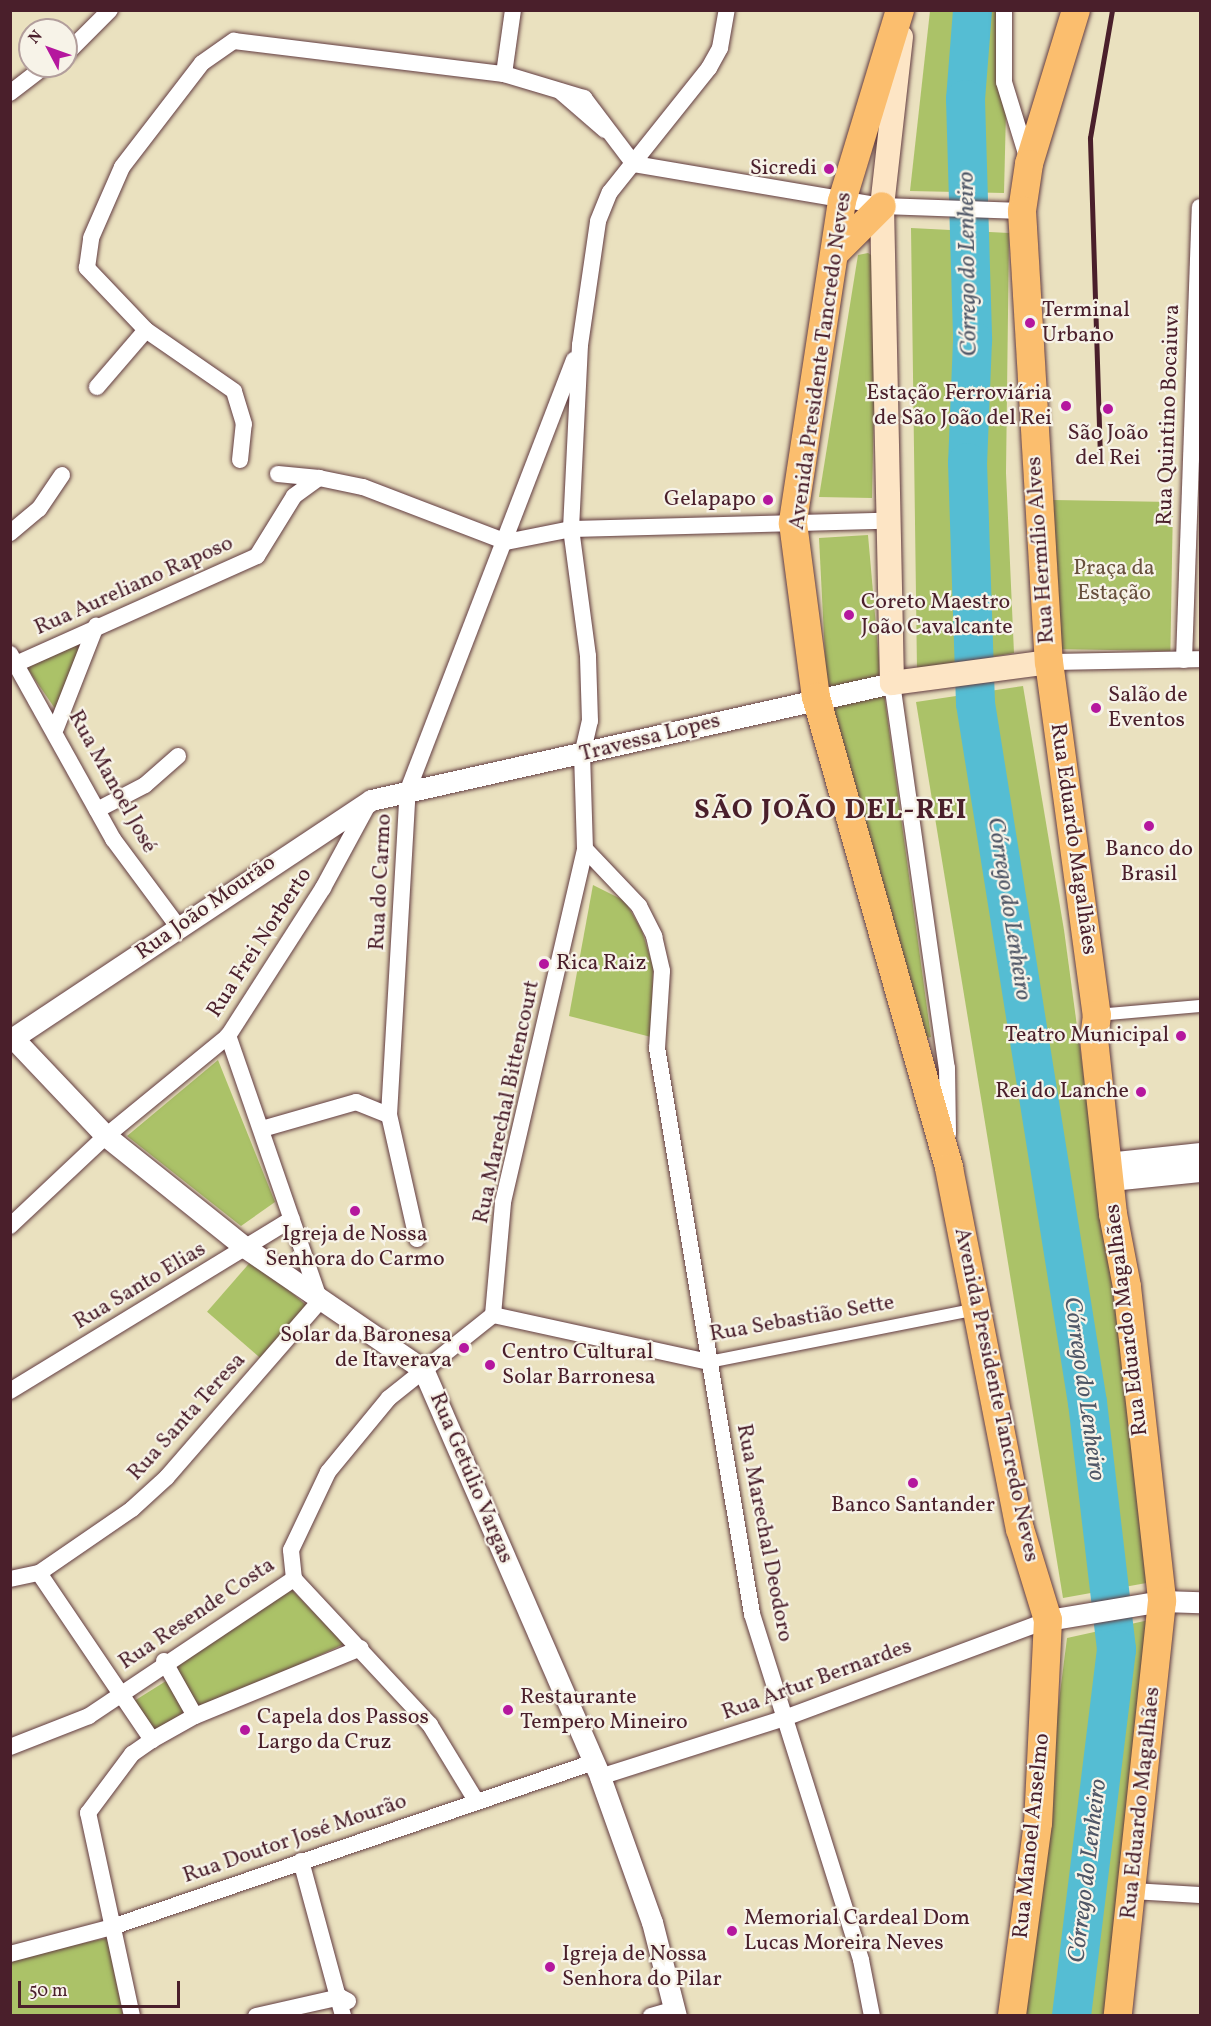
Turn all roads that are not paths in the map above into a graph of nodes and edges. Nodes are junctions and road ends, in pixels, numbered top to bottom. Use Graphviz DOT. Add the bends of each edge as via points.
graph roads {
  1 [pos="110,10"];
  2 [pos="513,10"];
  3 [pos="727,10"];
  4 [pos="902,10"];
  5 [pos="1004,10"];
  6 [pos="1076,10"];
  7 [pos="78,42"];
  8 [pos="504,74"];
  9 [pos="29,78"];
  10 [pos="10,93"];
  11 [pos="634,164"];
  12 [pos="1029,164"];
  13 [pos="842,201"];
  14 [pos="886,207"];
  15 [pos="1200,207"];
  16 [pos="1022,211"];
  17 [pos="835,253"];
  18 [pos="146,330"];
  19 [pos="580,345"];
  20 [pos="97,387"];
  21 [pos="240,460"];
  22 [pos="278,474"];
  23 [pos="62,475"];
  24 [pos="319,477"];
  25 [pos="885,521"];
  26 [pos="793,523"];
  27 [pos="571,529"];
  28 [pos="10,533"];
  29 [pos="506,542"];
  30 [pos="96,626"];
  31 [pos="14,658"];
  32 [pos="1192,660"];
  33 [pos="1048,662"];
  34 [pos="899,682"];
  35 [pos="816,697"];
  36 [pos="56,728"];
  37 [pos="582,755"];
  38 [pos="178,756"];
  39 [pos="408,790"];
  40 [pos="371,800"];
  41 [pos="97,810"];
  42 [pos="585,849"];
  43 [pos="179,928"];
  44 [pos="1200,1006"];
  45 [pos="1097,1015"];
  46 [pos="228,1036"];
  47 [pos="12,1039"];
  48 [pos="389,1115"];
  49 [pos="262,1129"];
  50 [pos="106,1136"];
  51 [pos="1200,1153"];
  52 [pos="949,1168"];
  53 [pos="1109,1171"];
  54 [pos="1200,1171"];
  55 [pos="292,1219"];
  56 [pos="10,1226"];
  57 [pos="417,1239"];
  58 [pos="246,1248"];
  59 [pos="320,1301"];
  60 [pos="978,1309"];
  61 [pos="493,1315"];
  62 [pos="709,1362"];
  63 [pos="423,1369"];
  64 [pos="10,1391"];
  65 [pos="39,1573"];
  66 [pos="10,1579"];
  67 [pos="294,1579"];
  68 [pos="1151,1602"];
  69 [pos="1200,1602"];
  70 [pos="1055,1617"];
  71 [pos="361,1647"];
  72 [pos="164,1661"];
  73 [pos="123,1691"];
  74 [pos="195,1716"];
  75 [pos="782,1719"];
  76 [pos="152,1740"];
  77 [pos="10,1747"];
  78 [pos="597,1770"];
  79 [pos="476,1799"];
  80 [pos="301,1862"];
  81 [pos="1132,1891"];
  82 [pos="1200,1895"];
  83 [pos="112,1927"];
  84 [pos="10,1954"];
  85 [pos="345,2005"];
  86 [pos="675,2012"];
  87 [pos="132,2016"];
  88 [pos="256,2016"];
  89 [pos="651,2016"];
  90 [pos="872,2016"];
  91 [pos="1012,2016"];
  92 [pos="1118,2016"];
  1 -- 7 [label="street"];
  2 -- 8 [label="street"];
  3 -- 11 [label="street" via="716,57"];
  4 -- 13 [label="highway, Avenida Presidente Tancredo Neves"];
  4 -- 14 [label="main road, Avenida Presidente Tancredo Neves"];
  5 -- 12 [label="street, Rua Hermílio Alves" via="1004,82"];
  6 -- 12 [label="highway"];
  8 -- 11 [label="street" via="556,87 590,102"];
  8 -- 18 [label="street" via="234,41 202,63 122,167 86,255 87,268 100,285"];
  9 -- 10 [label="street"];
  11 -- 13 [label="street"];
  11 -- 19 [label="street" via="601,210"];
  12 -- 16 [label="highway, Rua Hermílio Alves"];
  13 -- 14 [label="street"];
  13 -- 17 [label="highway, Avenida Presidente Tancredo Neves"];
  14 -- 16 [label="street"];
  14 -- 17 [label="highway"];
  14 -- 25 [label="main road, Avenida Presidente Tancredo Neves" via="889,424"];
  15 -- 32 [label="street, Rua Quintino Bocaiuva"];
  16 -- 33 [label="highway, Rua Hermílio Alves"];
  17 -- 26 [label="highway, Avenida Presidente Tancredo Neves"];
  18 -- 20 [label="street"];
  18 -- 21 [label="street" via="234,391 244,424"];
  19 -- 27 [label="street, Rua Marechal Bittencourt"];
  19 -- 29 [label="street, Rua do Carmo"];
  22 -- 24 [label="street"];
  23 -- 28 [label="street" via="39,509"];
  24 -- 29 [label="street" via="363,487"];
  24 -- 30 [label="street, Rua Aureliano Raposo" via="294,496 257,556"];
  25 -- 26 [label="street"];
  25 -- 34 [label="main road, Avenida Presidente Tancredo Neves"];
  26 -- 27 [label="street"];
  26 -- 35 [label="highway, Avenida Presidente Tancredo Neves"];
  27 -- 29 [label="street"];
  27 -- 37 [label="street, Rua Marechal Bittencourt" via="588,656 590,721"];
  29 -- 39 [label="street, Rua do Carmo"];
  30 -- 31 [label="street, Rua Aureliano Raposo"];
  30 -- 36 [label="street"];
  31 -- 36 [label="street, Rua Manoel José"];
  32 -- 33 [label="street"];
  33 -- 34 [label="main road"];
  33 -- 45 [label="highway, Rua Eduardo Magalhães"];
  34 -- 35 [label="street, Travessa Lopes"];
  34 -- 52 [label="street, Avenida Presidente Tancredo Neves" via="947,1068"];
  35 -- 37 [label="street, Travessa Lopes"];
  35 -- 52 [label="highway, Avenida Presidente Tancredo Neves"];
  36 -- 41 [label="street, Rua Manoel José"];
  37 -- 39 [label="street, Travessa Lopes"];
  37 -- 42 [label="street, Rua Marechal Bittencourt"];
  38 -- 41 [label="street" via="145,785"];
  39 -- 40 [label="street, Rua João Mourão"];
  39 -- 48 [label="street, Rua do Carmo"];
  40 -- 43 [label="street, Rua João Mourão"];
  40 -- 46 [label="street, Rua Frei Norberto" via="323,888"];
  41 -- 43 [label="street, Rua Manoel José"];
  42 -- 61 [label="street, Rua Marechal Bittencourt" via="503,1202"];
  42 -- 62 [label="street, Rua Marechal Deodoro" via="639,906 654,936 662,971 657,1048"];
  43 -- 47 [label="street, Rua João Mourão"];
  44 -- 45 [label="street"];
  45 -- 53 [label="highway, Rua Eduardo Magalhães"];
  46 -- 49 [label="street"];
  46 -- 50 [label="street, Rua Frei Norberto"];
  47 -- 50 [label="street, Rua Getúlio Vargas"];
  48 -- 49 [label="street" via="356,1102"];
  48 -- 57 [label="street, Rua do Carmo"];
  49 -- 55 [label="street"];
  50 -- 56 [label="street, Rua Frei Norberto"];
  50 -- 58 [label="street, Rua Getúlio Vargas"];
  51 -- 53 [label="street"];
  52 -- 60 [label="highway, Avenida Presidente Tancredo Neves"];
  53 -- 54 [label="street"];
  53 -- 68 [label="highway, Rua Eduardo Magalhães"];
  55 -- 58 [label="street, Rua Santo Elias"];
  55 -- 59 [label="street"];
  58 -- 59 [label="street, Rua Getúlio Vargas"];
  58 -- 64 [label="street, Rua Santo Elias"];
  59 -- 63 [label="street, Rua Getúlio Vargas"];
  59 -- 65 [label="street, Rua Santa Teresa" via="167,1477 132,1509"];
  60 -- 62 [label="street, Rua Sebastião Sette"];
  60 -- 70 [label="highway, Avenida Presidente Tancredo Neves" via="1020,1529"];
  61 -- 62 [label="street, Rua Sebastião Sette"];
  61 -- 63 [label="street"];
  62 -- 75 [label="street, Rua Marechal Deodoro" via="752,1614"];
  63 -- 67 [label="street, Rua Resende Costa" via="389,1398 328,1472 291,1550"];
  63 -- 78 [label="street, Rua Getúlio Vargas"];
  65 -- 66 [label="street, Rua Santa Teresa"];
  65 -- 73 [label="street"];
  67 -- 71 [label="street"];
  67 -- 72 [label="street, Rua Resende Costa"];
  68 -- 69 [label="street"];
  68 -- 70 [label="street"];
  68 -- 81 [label="highway, Rua Eduardo Magalhães"];
  70 -- 75 [label="street, Rua Artur Bernardes"];
  70 -- 91 [label="highway, Rua Manoel Anselmo" via="1038,1823"];
  71 -- 74 [label="street"];
  71 -- 79 [label="street" via="430,1725"];
  72 -- 73 [label="street, Rua Resende Costa"];
  72 -- 74 [label="street"];
  73 -- 76 [label="street"];
  73 -- 77 [label="street, Rua Resende Costa" via="69,1726"];
  74 -- 76 [label="street"];
  75 -- 78 [label="street, Rua Artur Bernardes"];
  75 -- 90 [label="street, Rua Marechal Deodoro" via="861,1960"];
  76 -- 83 [label="street" via="132,1754 88,1814"];
  78 -- 79 [label="street, Rua Doutor José Mourão"];
  78 -- 86 [label="street, Rua Getúlio Vargas" via="652,1922"];
  79 -- 80 [label="street, Rua Doutor José Mourão"];
  80 -- 83 [label="street, Rua Doutor José Mourão"];
  80 -- 85 [label="street"];
  81 -- 82 [label="street"];
  81 -- 92 [label="highway, Rua Eduardo Magalhães"];
  83 -- 84 [label="street, Rua Doutor José Mourão"];
  83 -- 87 [label="street"];
  85 -- 88 [label="street"];
  86 -- 89 [label="street"];
}
